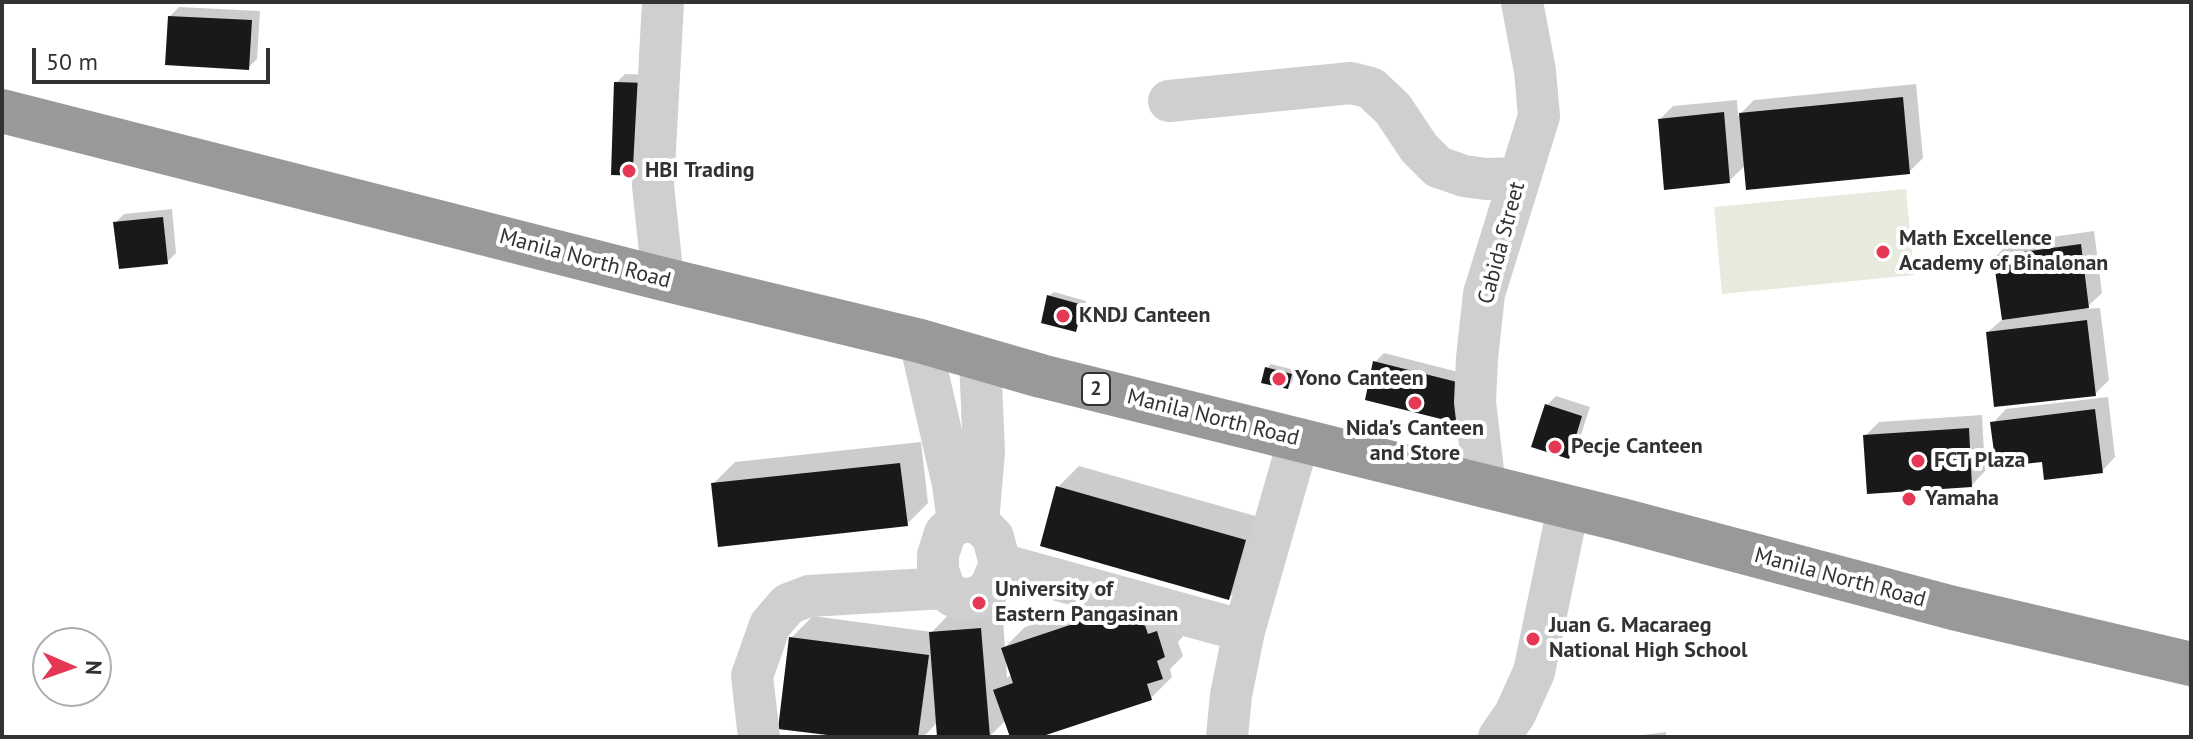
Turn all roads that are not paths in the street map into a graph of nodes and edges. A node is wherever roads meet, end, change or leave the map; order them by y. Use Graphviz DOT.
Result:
graph roads {
  1 [pos="663,2"];
  2 [pos="1522,2"];
  3 [pos="1169,101"];
  4 [pos="2,111"];
  5 [pos="1519,178"];
  6 [pos="663,279"];
  7 [pos="920,341"];
  8 [pos="980,359"];
  9 [pos="1299,439"];
  10 [pos="1485,487"];
  11 [pos="1568,508"];
  12 [pos="968,522"];
  13 [pos="1000,564"];
  14 [pos="944,588"];
  15 [pos="1244,631"];
  16 [pos="2191,664"];
  17 [pos="759,737"];
  18 [pos="1227,737"];
  19 [pos="1499,737"];
  1 -- 6 [label="street"];
  2 -- 5 [label="street, Cabida Street"];
  3 -- 5 [label="street"];
  4 -- 6 [label="highway, Manila North Road / 2"];
  5 -- 10 [label="street, Cabida Street"];
  6 -- 7 [label="highway, Manila North Road / 2"];
  7 -- 8 [label="highway, Manila North Road / 2"];
  7 -- 12 [label="street"];
  8 -- 9 [label="highway, Manila North Road / 2"];
  8 -- 12 [label="street"];
  9 -- 10 [label="highway, Manila North Road / 2"];
  9 -- 15 [label="street"];
  10 -- 11 [label="highway, Manila North Road / 2"];
  11 -- 16 [label="highway, Manila North Road / 2"];
  11 -- 19 [label="street"];
  12 -- 13 [label="street"];
  12 -- 14 [label="street"];
  13 -- 14 [label="street"];
  13 -- 15 [label="street"];
  14 -- 17 [label="street"];
  15 -- 18 [label="street"];
}
